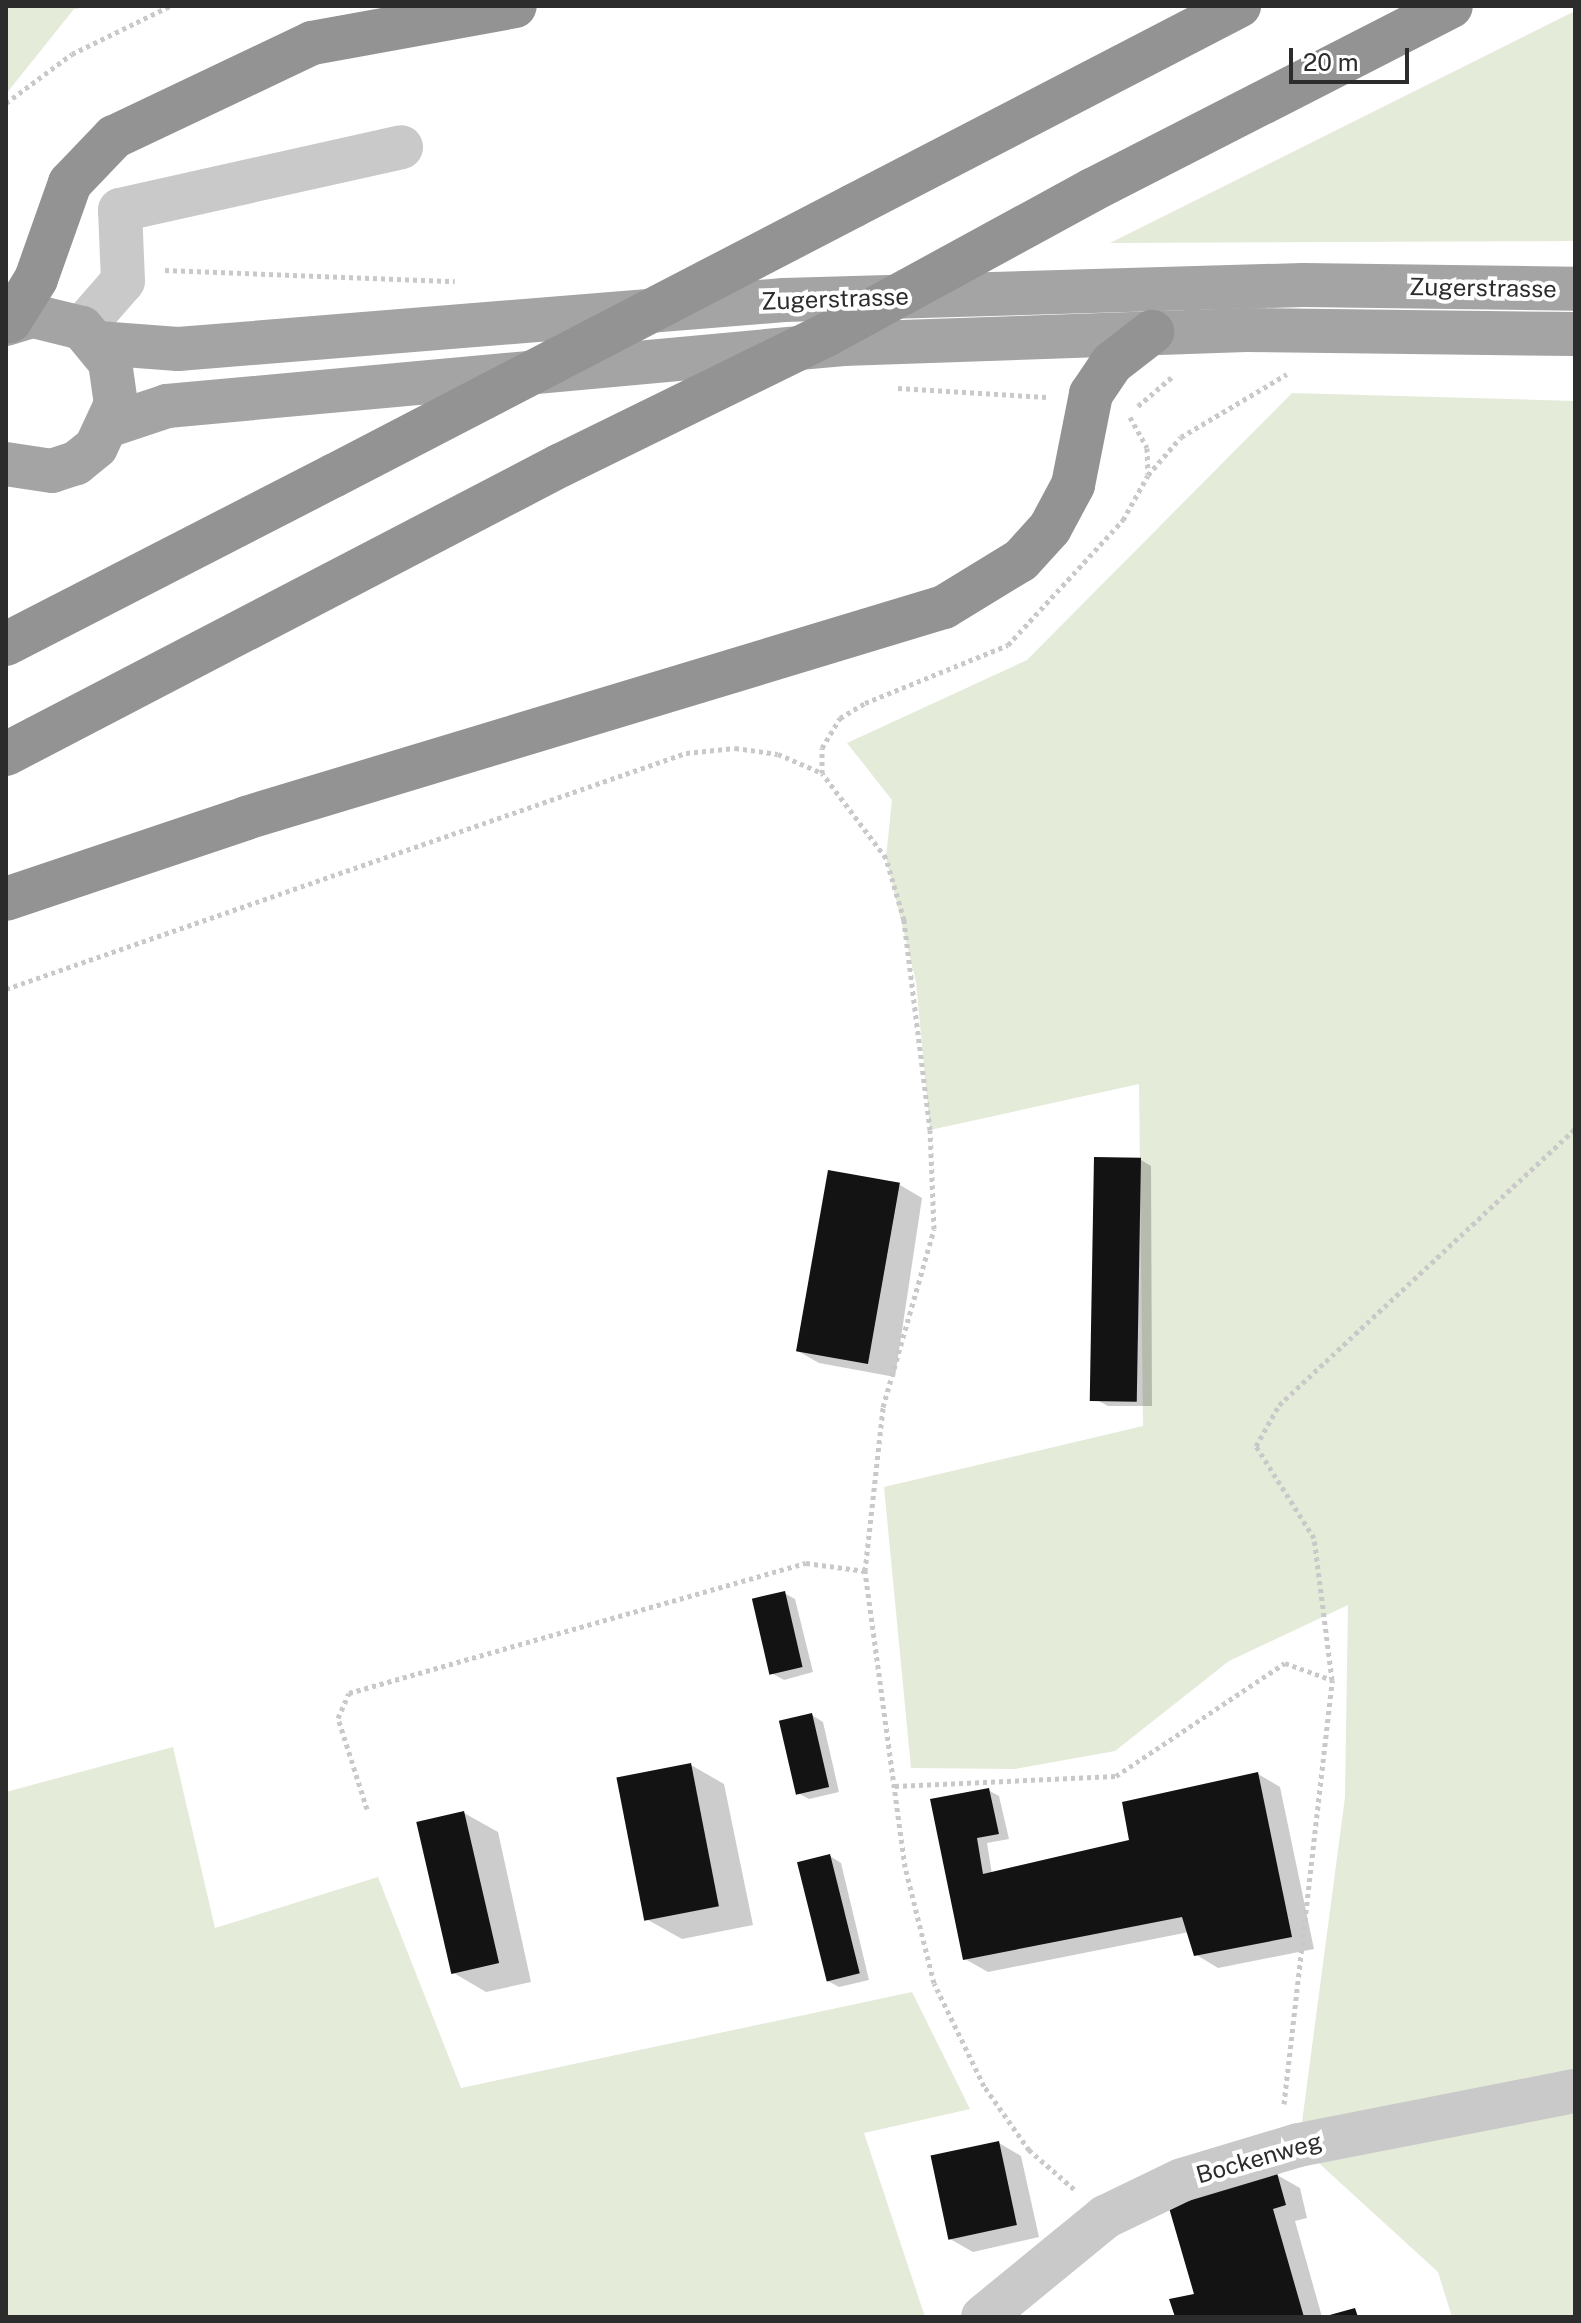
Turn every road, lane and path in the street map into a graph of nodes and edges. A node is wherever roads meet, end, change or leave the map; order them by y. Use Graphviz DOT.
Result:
graph roads {
  1 [pos="170,6"];
  2 [pos="515,6"];
  3 [pos="1239,6"];
  4 [pos="1451,6"];
  5 [pos="6,103"];
  6 [pos="401,147"];
  7 [pos="1575,289"];
  8 [pos="8,322"];
  9 [pos="1152,332"];
  10 [pos="1575,334"];
  11 [pos="90,335"];
  12 [pos="1298,367"];
  13 [pos="882,386"];
  14 [pos="1089,401"];
  15 [pos="110,425"];
  16 [pos="6,464"];
  17 [pos="1148,475"];
  18 [pos="6,644"];
  19 [pos="6,754"];
  20 [pos="822,773"];
  21 [pos="6,899"];
  22 [pos="6,989"];
  23 [pos="1575,1129"];
  24 [pos="865,1571"];
  25 [pos="1332,1680"];
  26 [pos="895,1786"];
  27 [pos="367,1809"];
  28 [pos="1575,2091"];
  29 [pos="1279,2150"];
  30 [pos="1105,2217"];
  31 [pos="983,2317"];
  1 -- 5 [label="path"];
  2 -- 8 [label="highway"];
  3 -- 18 [label="highway, bridge"];
  4 -- 19 [label="highway, bridge"];
  6 -- 11 [label="street"];
  7 -- 11 [label="main road, Zugerstrasse"];
  8 -- 11 [label="main road, Zugerstrasse"];
  9 -- 10 [label="main road, Zugerstrasse"];
  9 -- 14 [label="highway"];
  9 -- 15 [label="main road, Zugerstrasse"];
  11 -- 15 [label="main road"];
  12 -- 17 [label="path"];
  13 -- 14 [label="path"];
  14 -- 17 [label="path"];
  14 -- 21 [label="highway"];
  15 -- 16 [label="main road, Zugerstrasse"];
  17 -- 20 [label="path"];
  20 -- 22 [label="path"];
  20 -- 24 [label="path"];
  23 -- 25 [label="path"];
  24 -- 26 [label="path"];
  24 -- 27 [label="path"];
  25 -- 26 [label="path"];
  25 -- 29 [label="path"];
  26 -- 30 [label="path"];
  28 -- 29 [label="street, Bockenweg"];
  29 -- 30 [label="street, Bockenweg"];
  30 -- 31 [label="street, Bockenweg"];
}
